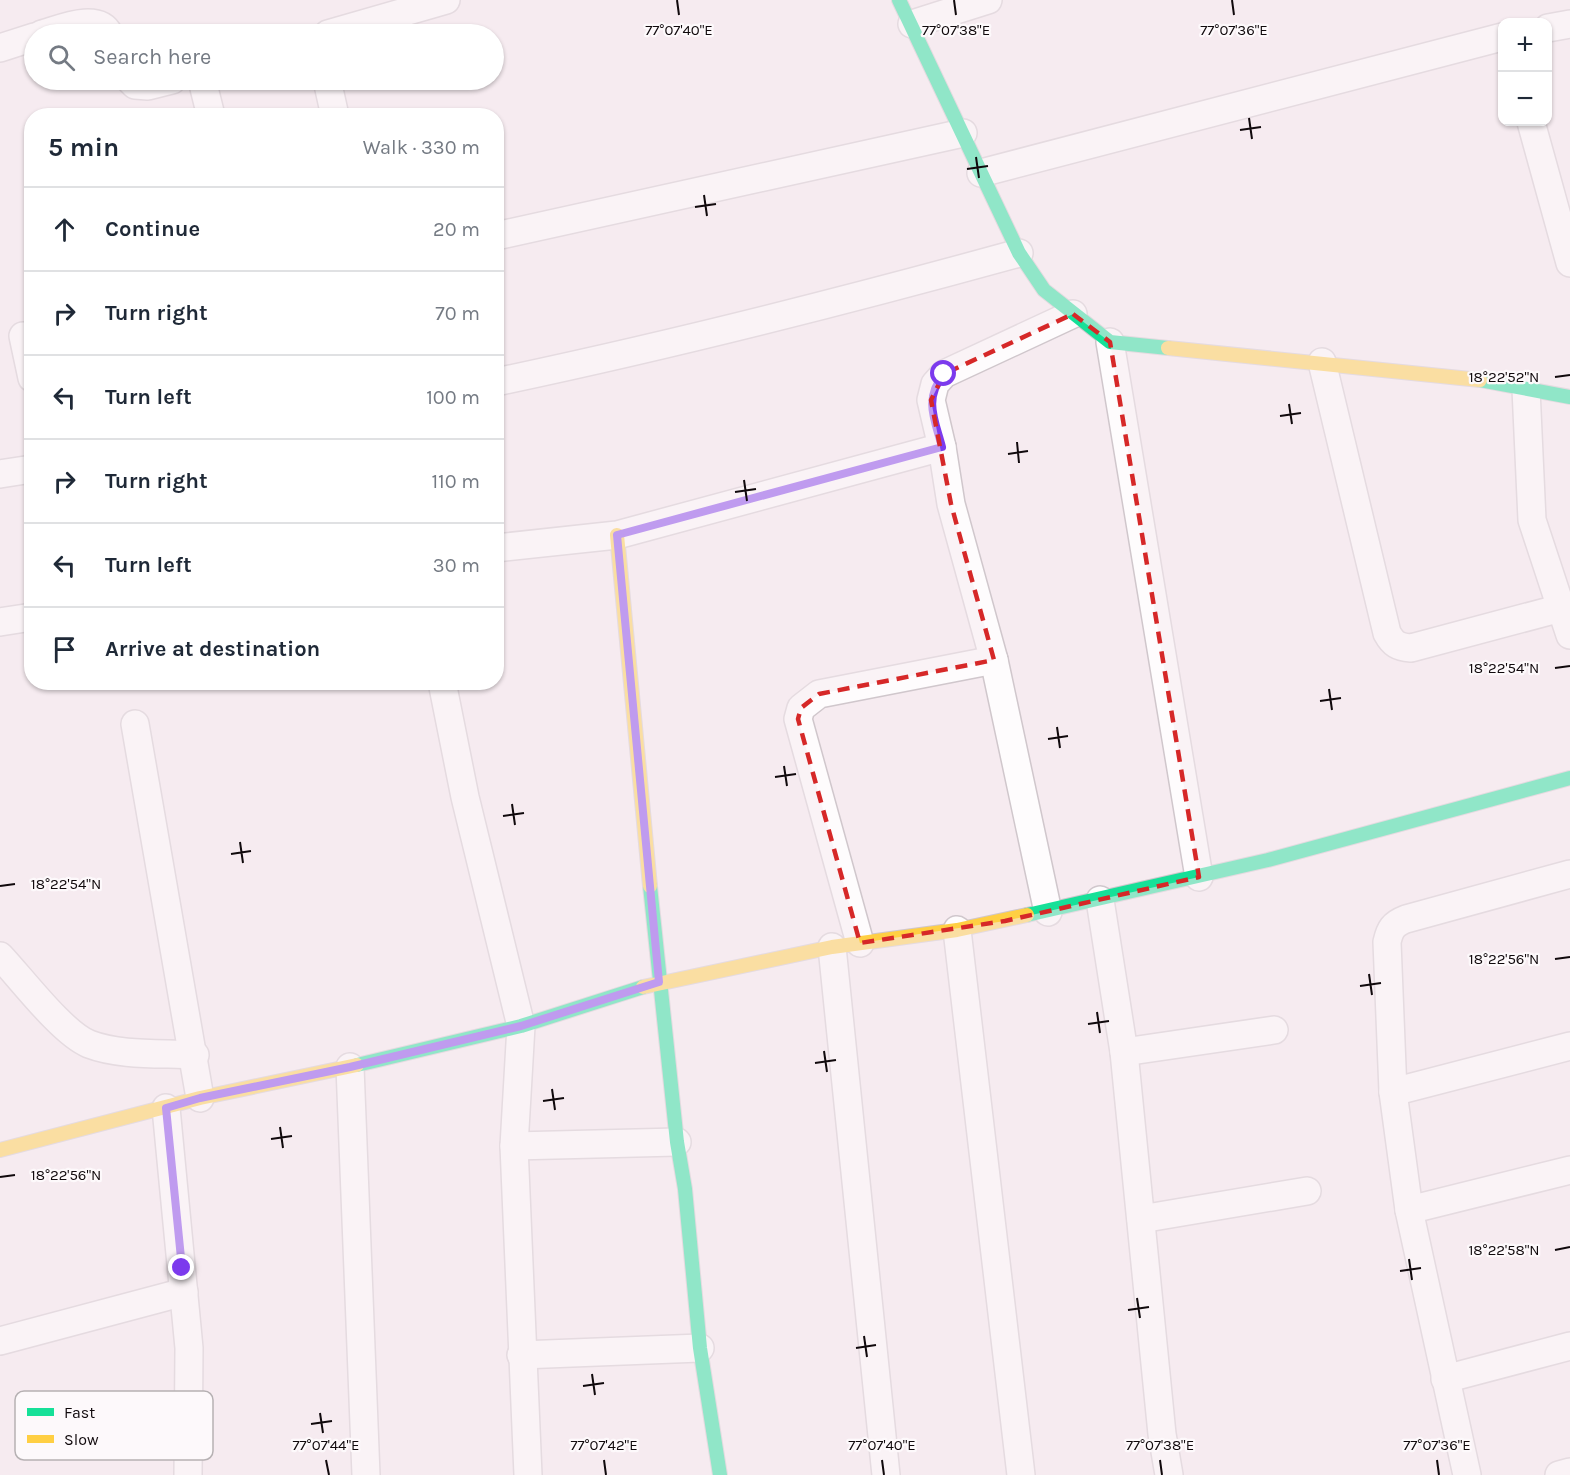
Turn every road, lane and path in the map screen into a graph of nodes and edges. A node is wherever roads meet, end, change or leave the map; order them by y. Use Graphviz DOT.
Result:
graph roads {
  1 [pos="446,0"];
  2 [pos="899,0"];
  3 [pos="988,0"];
  4 [pos="83,24"];
  5 [pos="98,24"];
  6 [pos="363,24"];
  7 [pos="912,24"];
  8 [pos="1570,24"];
  9 [pos="1552,27"];
  10 [pos="1498,38"];
  11 [pos="24,40"];
  12 [pos="0,48"];
  13 [pos="204,90"];
  14 [pos="329,90"];
  15 [pos="209,108"];
  16 [pos="333,108"];
  17 [pos="1532,126"];
  18 [pos="963,133"];
  19 [pos="981,173"];
  20 [pos="504,234"];
  21 [pos="1018,253"];
  22 [pos="1570,263"];
  23 [pos="1073,314"];
  24 [pos="18,336"];
  25 [pos="1110,342"];
  26 [pos="24,354"];
  27 [pos="1322,363"];
  28 [pos="504,380"];
  29 [pos="1526,389"];
  30 [pos="1570,397"];
  31 [pos="942,447"];
  32 [pos="24,470"];
  33 [pos="0,474"];
  34 [pos="617,535"];
  35 [pos="504,547"];
  36 [pos="1561,608"];
  37 [pos="24,618"];
  38 [pos="0,622"];
  39 [pos="1570,635"];
  40 [pos="994,660"];
  41 [pos="444,690"];
  42 [pos="135,724"];
  43 [pos="1570,778"];
  44 [pos="1570,874"];
  45 [pos="1199,877"];
  46 [pos="1100,900"];
  47 [pos="1048,912"];
  48 [pos="957,930"];
  49 [pos="860,943"];
  50 [pos="832,947"];
  51 [pos="0,956"];
  52 [pos="659,982"];
  53 [pos="521,1026"];
  54 [pos="1274,1030"];
  55 [pos="1570,1046"];
  56 [pos="1124,1052"];
  57 [pos="195,1056"];
  58 [pos="350,1067"];
  59 [pos="1393,1092"];
  60 [pos="200,1098"];
  61 [pos="166,1108"];
  62 [pos="676,1142"];
  63 [pos="514,1146"];
  64 [pos="0,1150"];
  65 [pos="1570,1170"];
  66 [pos="1307,1191"];
  67 [pos="1409,1210"];
  68 [pos="1141,1219"];
  69 [pos="184,1292"];
  70 [pos="0,1341"];
  71 [pos="1570,1346"];
  72 [pos="700,1348"];
  73 [pos="521,1355"];
  74 [pos="1445,1379"];
  75 [pos="189,1391"];
  76 [pos="188,1460"];
  77 [pos="1570,1472"];
  78 [pos="1465,1474"];
  79 [pos="188,1475"];
  80 [pos="366,1475"];
  81 [pos="528,1475"];
  82 [pos="720,1475"];
  83 [pos="886,1475"];
  84 [pos="1020,1475"];
  85 [pos="1169,1475"];
  86 [pos="1559,1475"];
  1 -- 6 [label="street"];
  2 -- 7 [label="street"];
  3 -- 7 [label="street"];
  4 -- 5 [label="street"];
  7 -- 18 [label="street"];
  8 -- 9 [label="street"];
  10 -- 19 [label="street"];
  11 -- 12 [label="street"];
  13 -- 15 [label="street"];
  14 -- 16 [label="street"];
  17 -- 22 [label="street"];
  18 -- 19 [label="street"];
  18 -- 20 [label="street"];
  19 -- 21 [label="street"];
  21 -- 23 [label="street"];
  21 -- 28 [label="street"];
  23 -- 25 [label="street"];
  23 -- 31 [label="street"];
  24 -- 26 [label="street"];
  25 -- 27 [label="street"];
  25 -- 45 [label="street"];
  27 -- 29 [label="street"];
  27 -- 36 [label="street"];
  29 -- 30 [label="street"];
  29 -- 36 [label="street"];
  31 -- 34 [label="street"];
  31 -- 40 [label="street"];
  32 -- 33 [label="street"];
  34 -- 35 [label="street"];
  34 -- 52 [label="street"];
  36 -- 39 [label="street"];
  37 -- 38 [label="street"];
  40 -- 47 [label="street"];
  40 -- 49 [label="street"];
  41 -- 53 [label="street"];
  42 -- 57 [label="street"];
  43 -- 45 [label="street"];
  44 -- 59 [label="street"];
  45 -- 46 [label="street"];
  46 -- 47 [label="street"];
  46 -- 56 [label="street"];
  47 -- 48 [label="street"];
  48 -- 49 [label="street"];
  48 -- 84 [label="street"];
  49 -- 50 [label="street"];
  50 -- 52 [label="street"];
  50 -- 83 [label="street"];
  51 -- 57 [label="street"];
  52 -- 53 [label="street"];
  52 -- 62 [label="street"];
  53 -- 58 [label="street"];
  53 -- 63 [label="street"];
  54 -- 56 [label="street"];
  55 -- 59 [label="street"];
  56 -- 68 [label="street"];
  57 -- 60 [label="street"];
  58 -- 60 [label="street"];
  58 -- 80 [label="street"];
  59 -- 67 [label="street"];
  60 -- 61 [label="street"];
  61 -- 64 [label="street"];
  61 -- 69 [label="street"];
  62 -- 63 [label="street"];
  62 -- 72 [label="street"];
  63 -- 73 [label="street"];
  65 -- 67 [label="street"];
  66 -- 68 [label="street"];
  67 -- 74 [label="street"];
  68 -- 85 [label="street"];
  69 -- 70 [label="street"];
  69 -- 75 [label="street"];
  71 -- 74 [label="street"];
  72 -- 73 [label="street"];
  72 -- 82 [label="street"];
  73 -- 81 [label="street"];
  74 -- 78 [label="street"];
  76 -- 79 [label="street"];
  77 -- 86 [label="street"];
}
